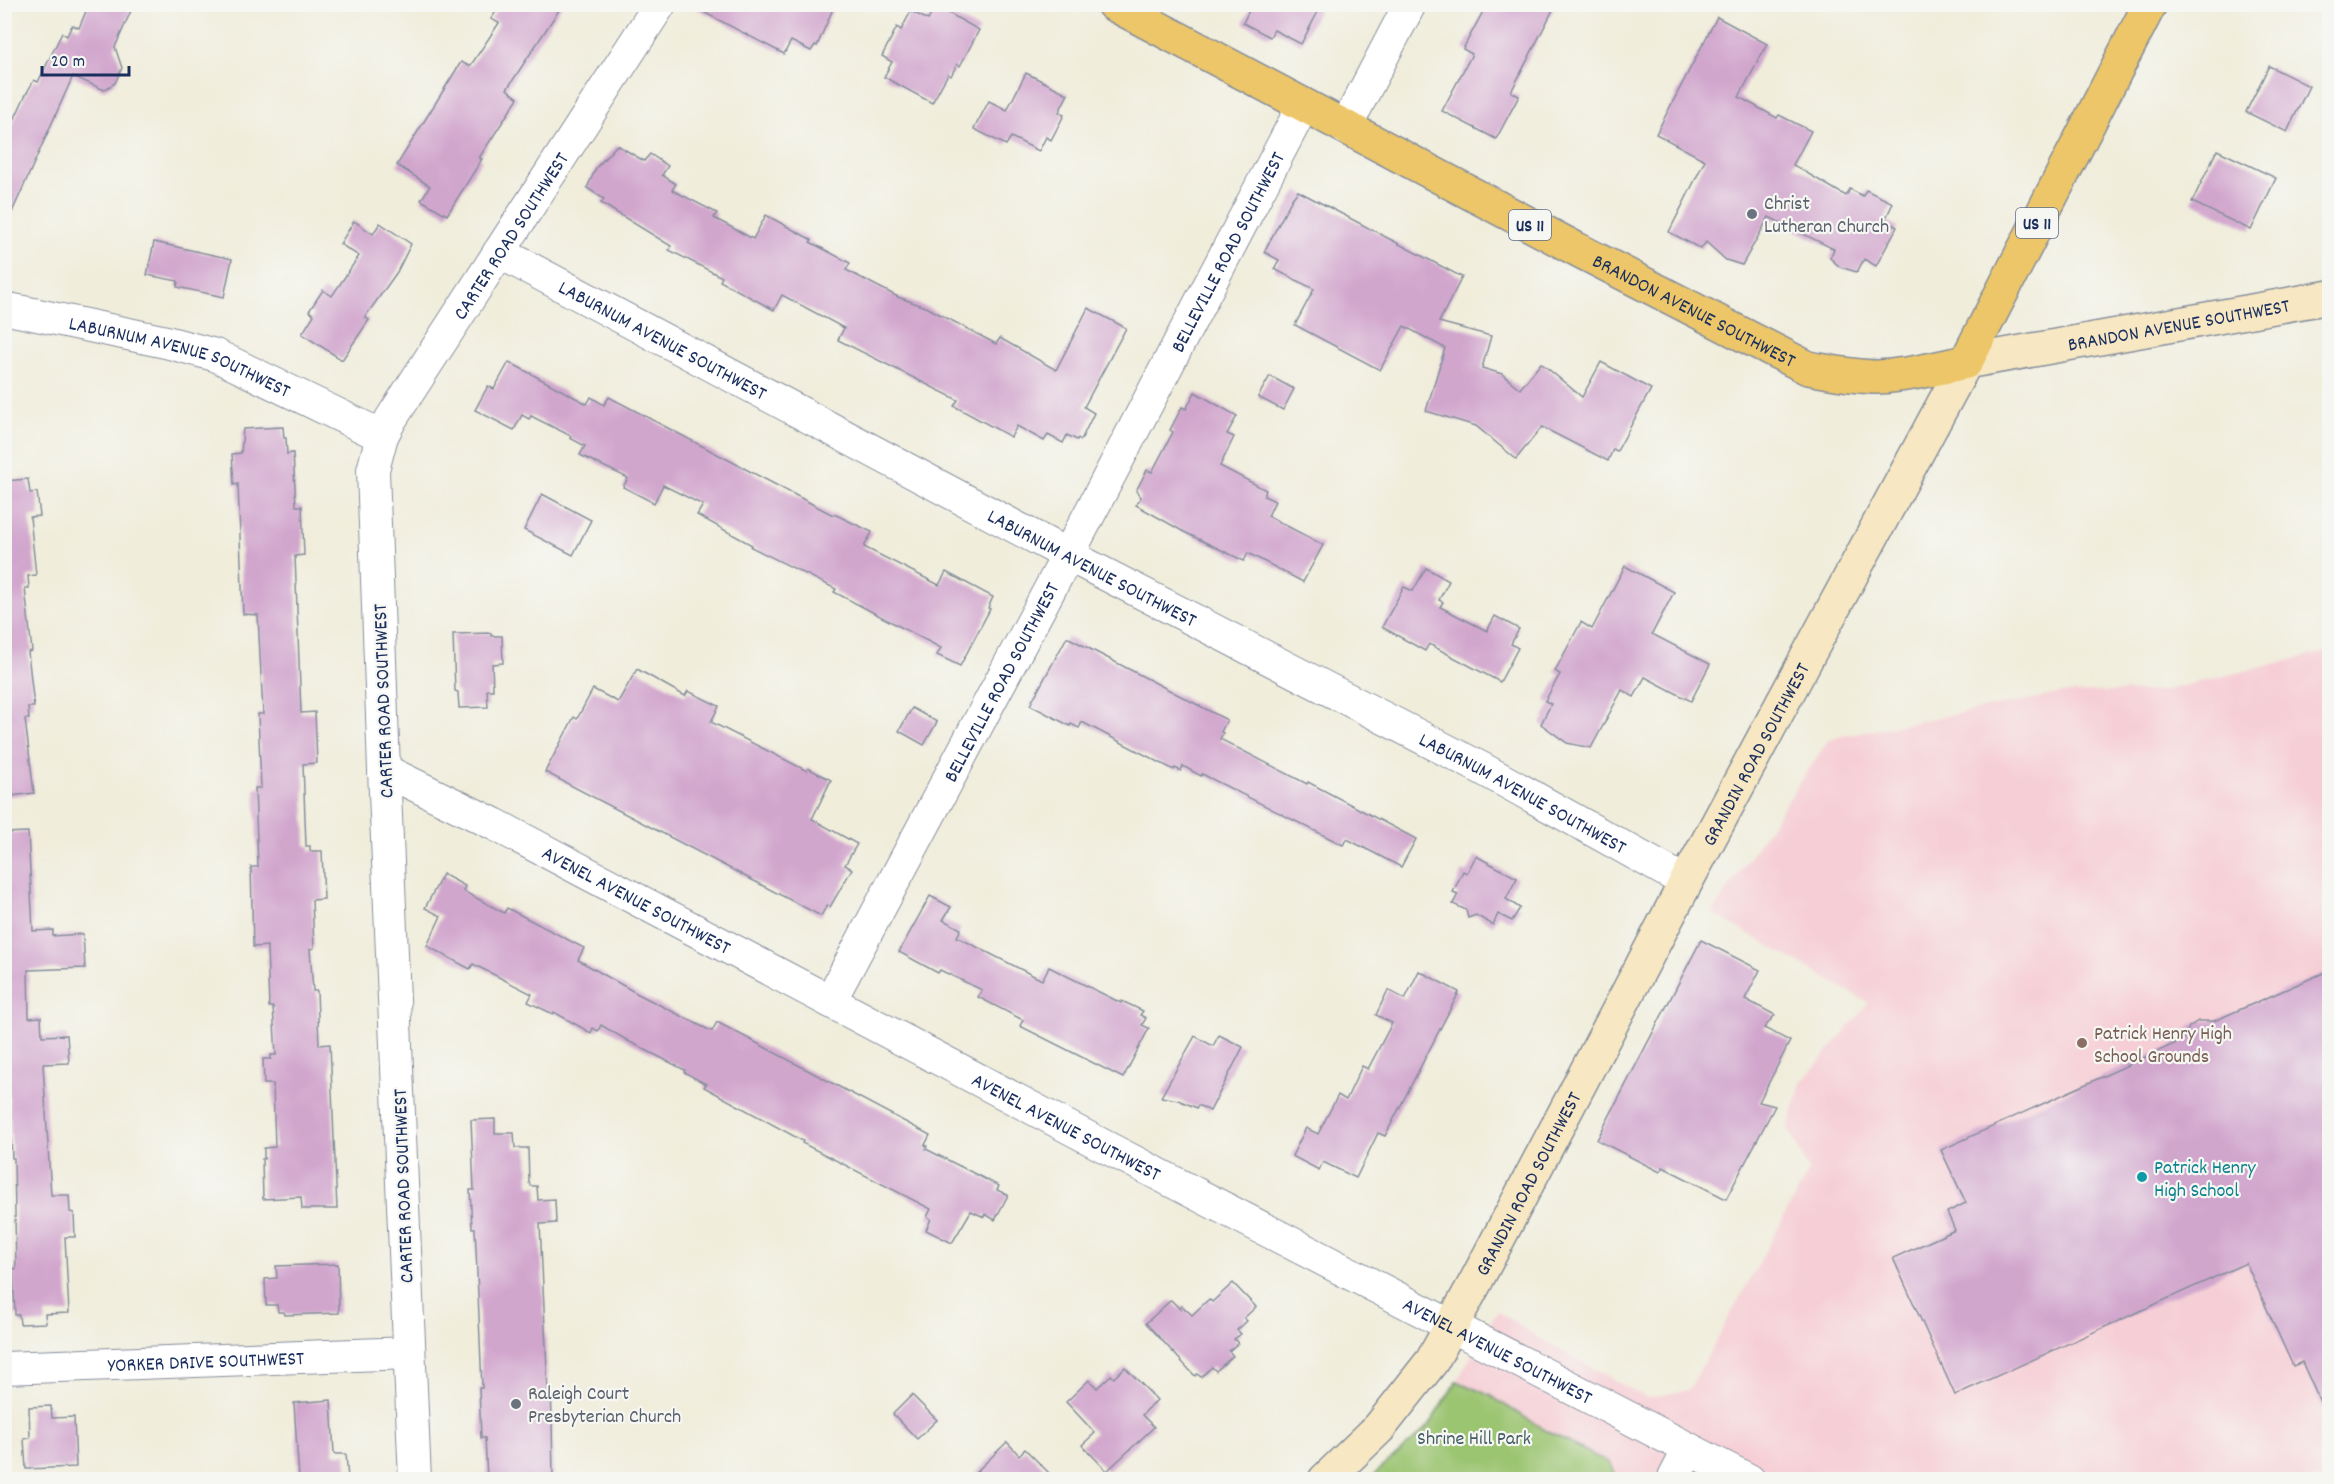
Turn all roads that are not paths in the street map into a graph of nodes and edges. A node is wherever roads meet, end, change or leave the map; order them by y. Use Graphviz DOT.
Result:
graph roads {
  1 [pos="660,4"];
  2 [pos="1113,4"];
  3 [pos="1410,4"];
  4 [pos="2151,4"];
  5 [pos="1303,106"];
  6 [pos="1345,128"];
  7 [pos="500,252"];
  8 [pos="2330,297"];
  9 [pos="4,308"];
  10 [pos="1966,362"];
  11 [pos="382,436"];
  12 [pos="1068,555"];
  13 [pos="384,770"];
  14 [pos="1686,882"];
  15 [pos="830,1001"];
  16 [pos="1451,1327"];
  17 [pos="409,1353"];
  18 [pos="4,1368"];
  19 [pos="1689,1449"];
  20 [pos="415,1479"];
  21 [pos="1325,1479"];
  22 [pos="1673,1479"];
  23 [pos="1749,1479"];
  1 -- 7 [label="street, CARTER ROAD SOUTHWEST"];
  2 -- 5 [label="main road, BRANDON AVENUE SOUTHWEST / US 11"];
  3 -- 6 [label="street"];
  4 -- 10 [label="main road, GRANDIN ROAD SOUTHWEST / US 11"];
  5 -- 6 [label="main road, BRANDON AVENUE SOUTHWEST / US 11"];
  5 -- 12 [label="street, BELLEVILLE ROAD SOUTHWEST"];
  6 -- 10 [label="main road, BRANDON AVENUE SOUTHWEST / US 11"];
  7 -- 11 [label="street, CARTER ROAD SOUTHWEST"];
  7 -- 12 [label="street, LABURNUM AVENUE SOUTHWEST"];
  8 -- 10 [label="street, BRANDON AVENUE SOUTHWEST"];
  9 -- 11 [label="street, LABURNUM AVENUE SOUTHWEST"];
  10 -- 14 [label="street, GRANDIN ROAD SOUTHWEST"];
  11 -- 13 [label="street, CARTER ROAD SOUTHWEST"];
  12 -- 14 [label="street, LABURNUM AVENUE SOUTHWEST"];
  12 -- 15 [label="street, BELLEVILLE ROAD SOUTHWEST"];
  13 -- 15 [label="street, AVENEL AVENUE SOUTHWEST"];
  13 -- 17 [label="street, CARTER ROAD SOUTHWEST"];
  14 -- 16 [label="street, GRANDIN ROAD SOUTHWEST"];
  15 -- 16 [label="street, AVENEL AVENUE SOUTHWEST"];
  16 -- 19 [label="street, AVENEL AVENUE SOUTHWEST"];
  16 -- 21 [label="street, GRANDIN ROAD SOUTHWEST"];
  17 -- 18 [label="street, YORKER DRIVE SOUTHWEST"];
  17 -- 20 [label="street, CARTER ROAD SOUTHWEST"];
  19 -- 22 [label="street"];
  19 -- 23 [label="street, AVENEL AVENUE SOUTHWEST"];
}
